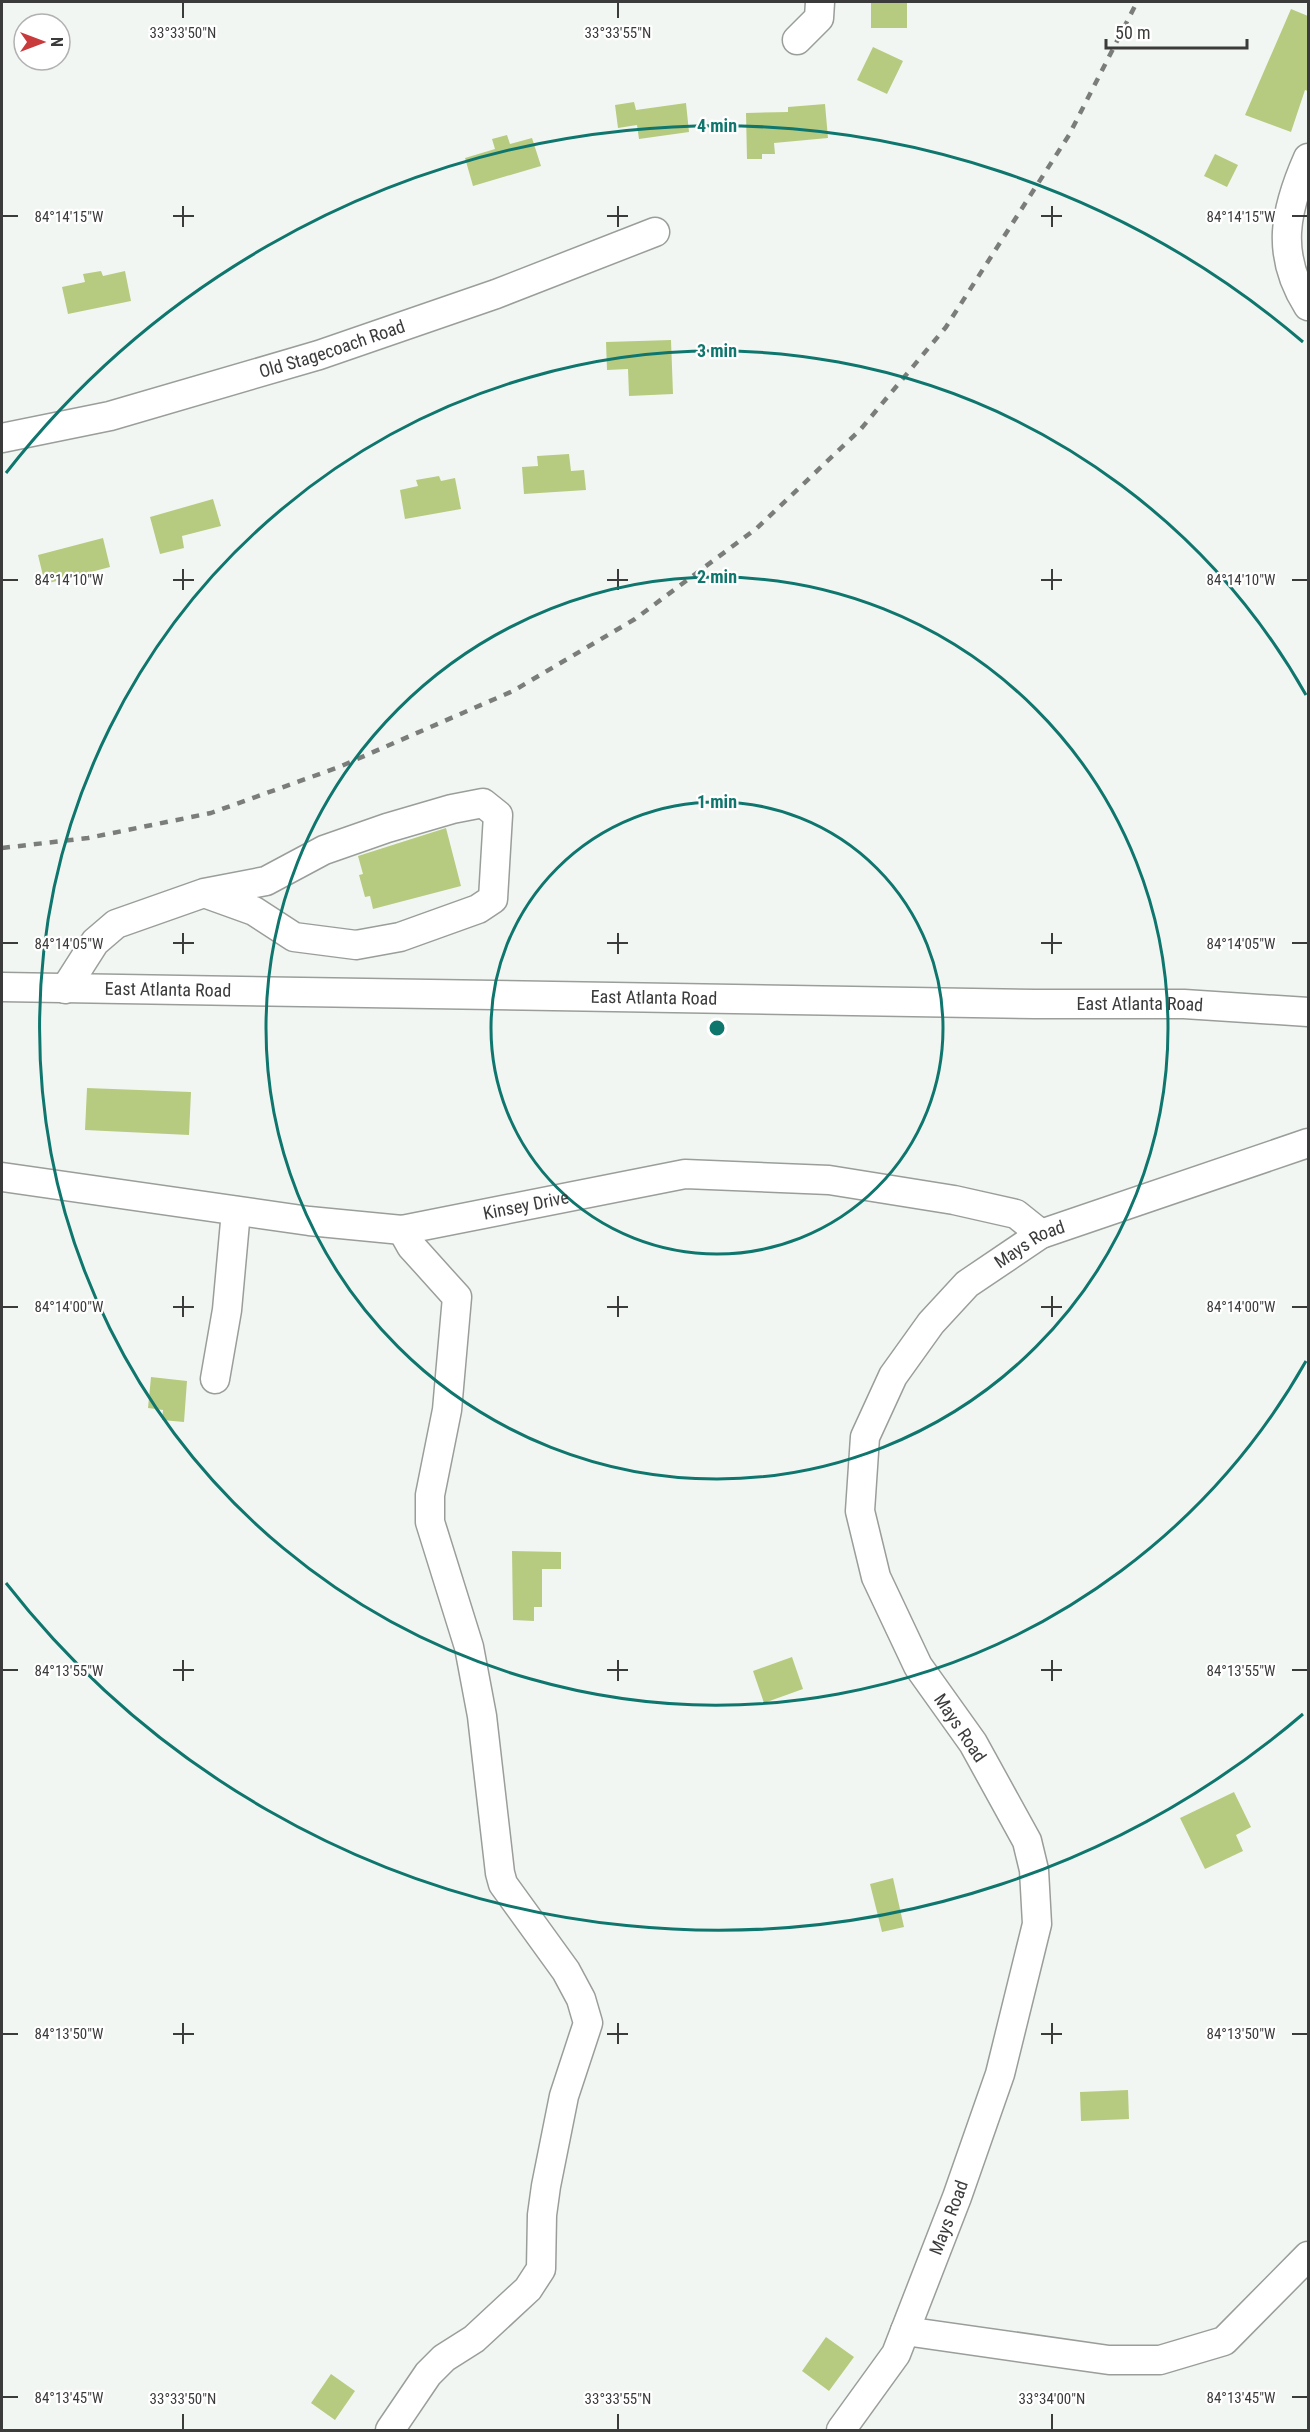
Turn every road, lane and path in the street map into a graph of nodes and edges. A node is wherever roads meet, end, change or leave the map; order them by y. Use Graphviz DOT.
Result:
graph roads {
  1 [pos="820,2"];
  2 [pos="797,40"];
  3 [pos="1308,158"];
  4 [pos="655,232"];
  5 [pos="1308,306"];
  6 [pos="2,438"];
  7 [pos="266,881"];
  8 [pos="204,893"];
  9 [pos="262,916"];
  10 [pos="2,987"];
  11 [pos="65,989"];
  12 [pos="1308,1012"];
  13 [pos="1308,1143"];
  14 [pos="2,1177"];
  15 [pos="236,1211"];
  16 [pos="402,1230"];
  17 [pos="1041,1234"];
  18 [pos="215,1379"];
  19 [pos="1308,2256"];
  20 [pos="905,2331"];
  21 [pos="390,2430"];
  22 [pos="841,2430"];
  1 -- 2 [label="street"];
  3 -- 5 [label="street"];
  4 -- 6 [label="street, Old Stagecoach Road"];
  7 -- 8 [label="street"];
  7 -- 9 [label="street"];
  7 -- 9 [label="street"];
  8 -- 9 [label="street"];
  8 -- 11 [label="street"];
  10 -- 11 [label="street, East Atlanta Road"];
  11 -- 12 [label="street, East Atlanta Road"];
  13 -- 17 [label="street, Mays Road"];
  14 -- 15 [label="street, Kinsey Drive"];
  15 -- 16 [label="street, Kinsey Drive"];
  15 -- 18 [label="street"];
  16 -- 17 [label="street, Kinsey Drive"];
  16 -- 21 [label="street"];
  17 -- 20 [label="street, Mays Road"];
  19 -- 20 [label="street"];
  20 -- 22 [label="street, Mays Road"];
}
